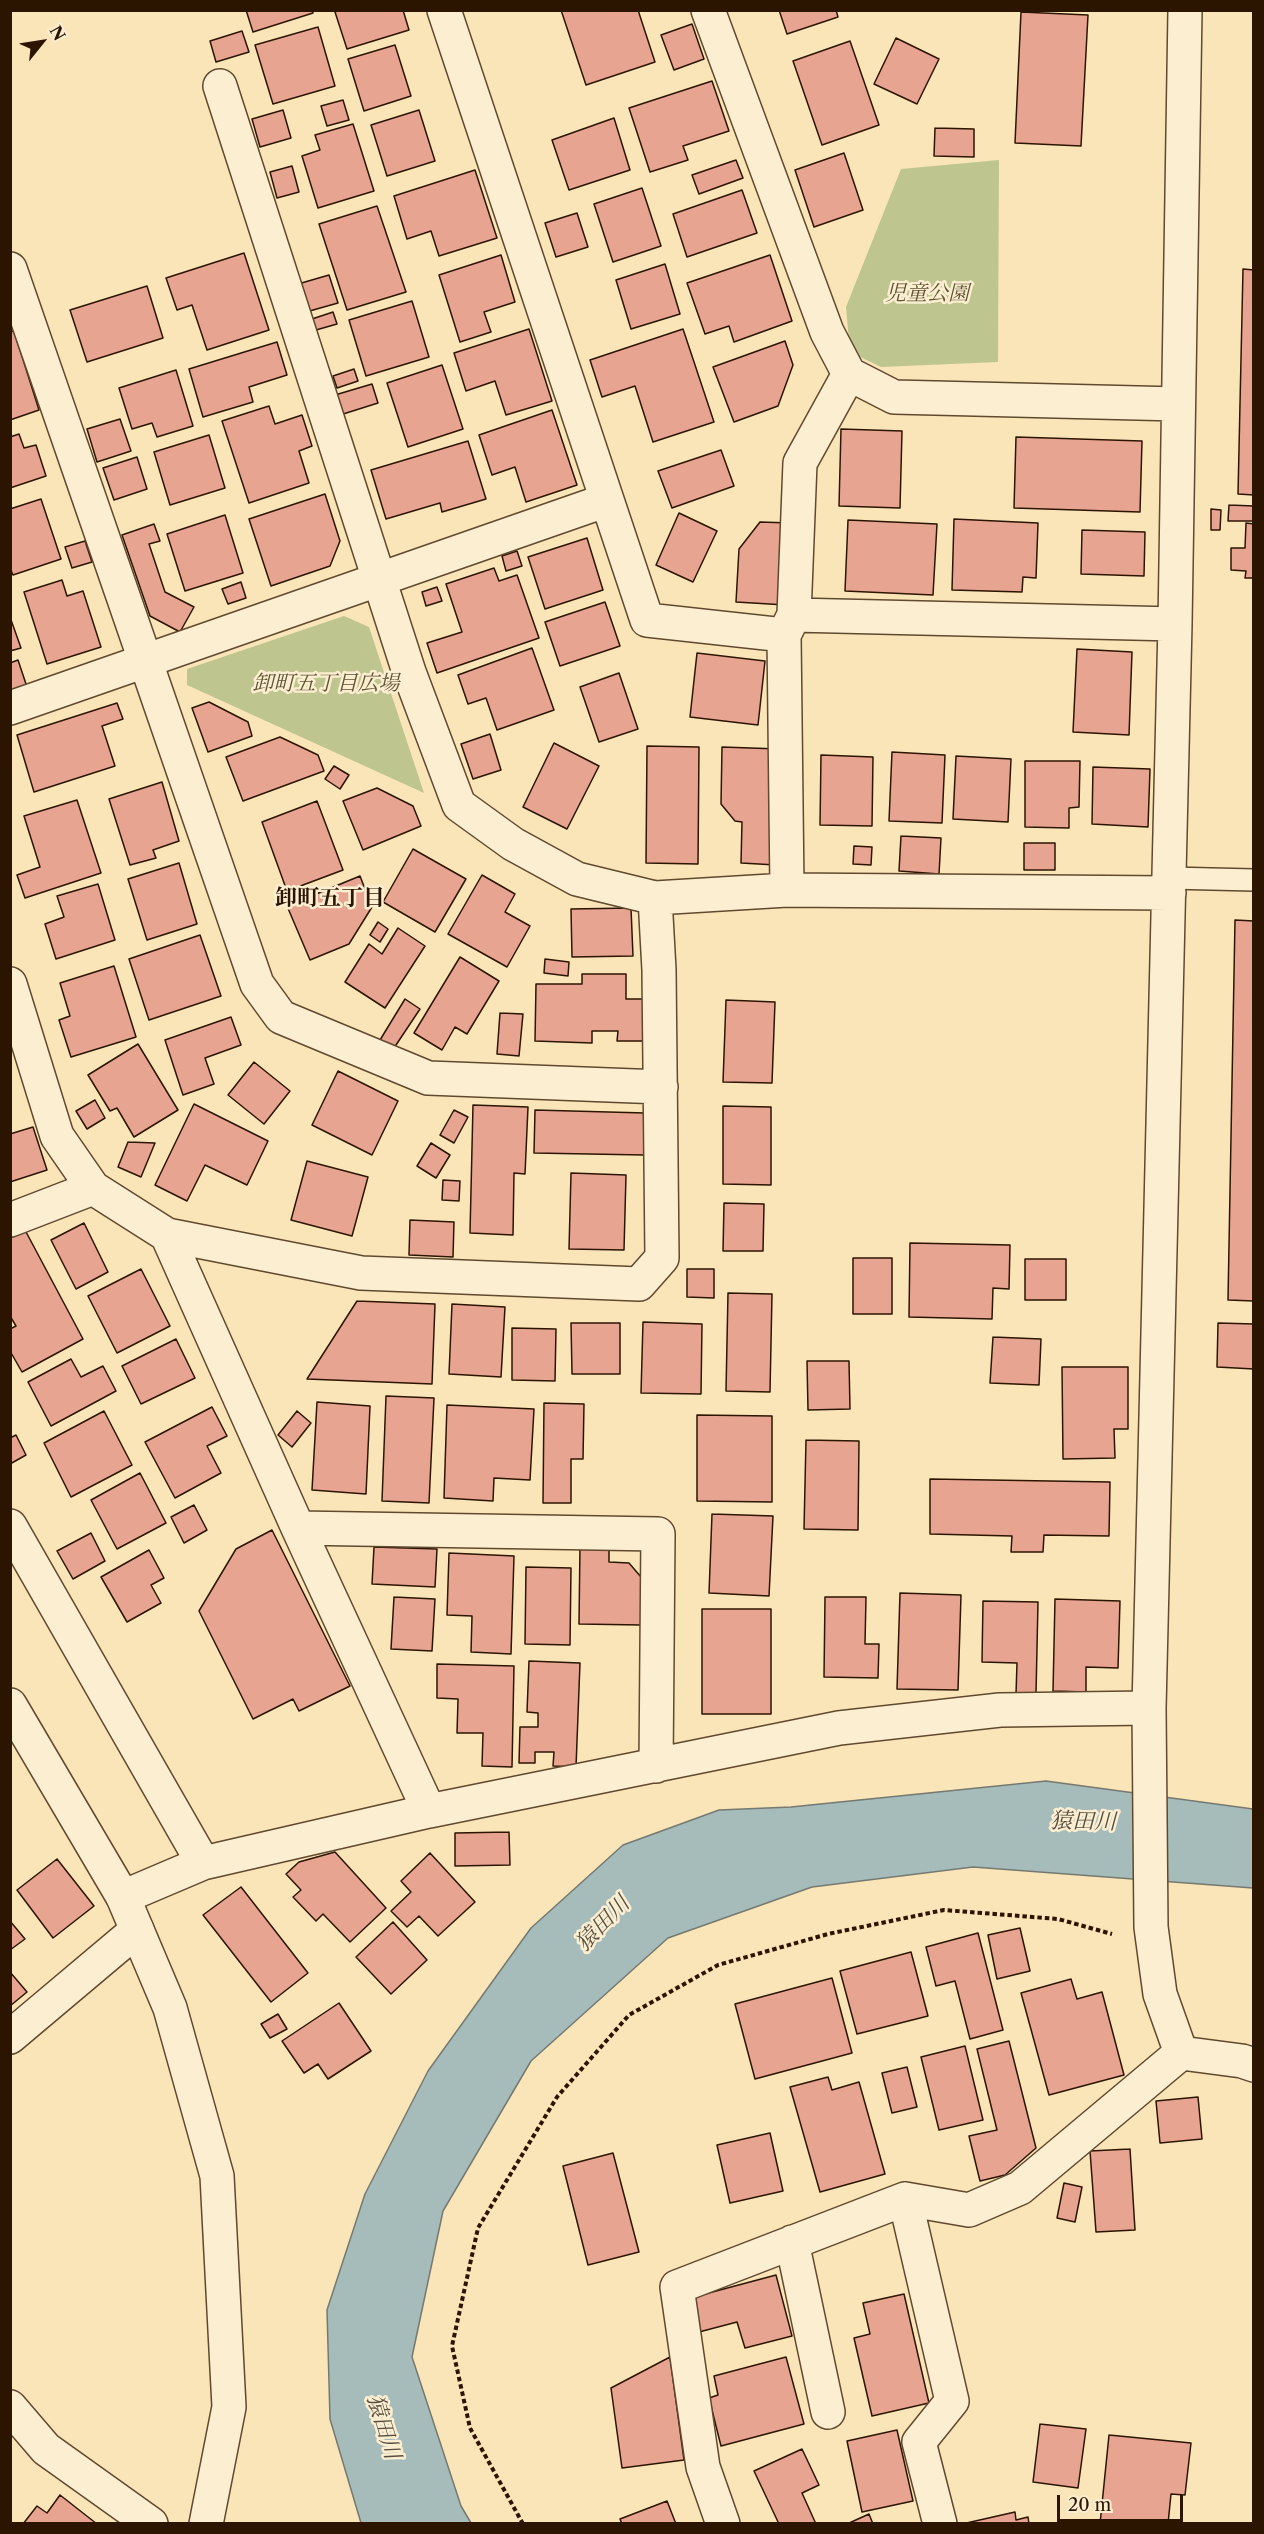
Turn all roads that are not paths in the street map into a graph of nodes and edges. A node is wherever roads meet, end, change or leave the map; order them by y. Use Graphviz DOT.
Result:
graph roads {
  1 [pos="444,10"];
  2 [pos="708,10"];
  3 [pos="1185,10"];
  4 [pos="220,86"];
  5 [pos="10,269"];
  6 [pos="849,374"];
  7 [pos="1178,404"];
  8 [pos="607,500"];
  9 [pos="379,579"];
  10 [pos="1175,624"];
  11 [pos="789,625"];
  12 [pos="145,660"];
  13 [pos="10,708"];
  14 [pos="1254,880"];
  15 [pos="1169,886"];
  16 [pos="787,890"];
  17 [pos="655,898"];
  18 [pos="10,984"];
  19 [pos="660,1087"];
  20 [pos="93,1188"];
  21 [pos="10,1220"];
  22 [pos="167,1235"];
  23 [pos="10,1526"];
  24 [pos="298,1528"];
  25 [pos="10,1705"];
  26 [pos="1149,1708"];
  27 [pos="656,1766"];
  28 [pos="429,1811"];
  29 [pos="203,1863"];
  30 [pos="123,1897"];
  31 [pos="136,1930"];
  32 [pos="10,2037"];
  33 [pos="1181,2053"];
  34 [pos="1254,2065"];
  35 [pos="905,2199"];
  36 [pos="792,2242"];
  37 [pos="10,2407"];
  38 [pos="828,2412"];
  39 [pos="152,2523"];
  40 [pos="206,2523"];
  41 [pos="723,2523"];
  42 [pos="940,2523"];
  1 -- 8 [label="street"];
  2 -- 6 [label="street"];
  3 -- 7 [label="street"];
  4 -- 9 [label="street"];
  5 -- 12 [label="street"];
  6 -- 7 [label="street"];
  6 -- 11 [label="street"];
  7 -- 10 [label="street"];
  8 -- 9 [label="street"];
  8 -- 11 [label="street"];
  9 -- 12 [label="street"];
  9 -- 17 [label="street"];
  10 -- 11 [label="street"];
  10 -- 15 [label="street"];
  11 -- 16 [label="street"];
  12 -- 13 [label="street"];
  12 -- 19 [label="street"];
  14 -- 15 [label="lane"];
  15 -- 16 [label="street"];
  15 -- 26 [label="street"];
  16 -- 17 [label="street"];
  17 -- 19 [label="street"];
  18 -- 20 [label="street"];
  19 -- 22 [label="street"];
  20 -- 21 [label="street"];
  20 -- 22 [label="street"];
  22 -- 24 [label="street"];
  23 -- 29 [label="street"];
  24 -- 27 [label="street"];
  24 -- 28 [label="street"];
  25 -- 30 [label="street"];
  26 -- 27 [label="street"];
  26 -- 33 [label="street"];
  27 -- 28 [label="street"];
  28 -- 29 [label="street"];
  29 -- 30 [label="street"];
  30 -- 31 [label="street"];
  31 -- 32 [label="street"];
  31 -- 40 [label="street"];
  33 -- 34 [label="street"];
  33 -- 35 [label="street"];
  35 -- 36 [label="street"];
  35 -- 42 [label="street"];
  36 -- 38 [label="street"];
  36 -- 41 [label="street"];
  37 -- 39 [label="street"];
}
